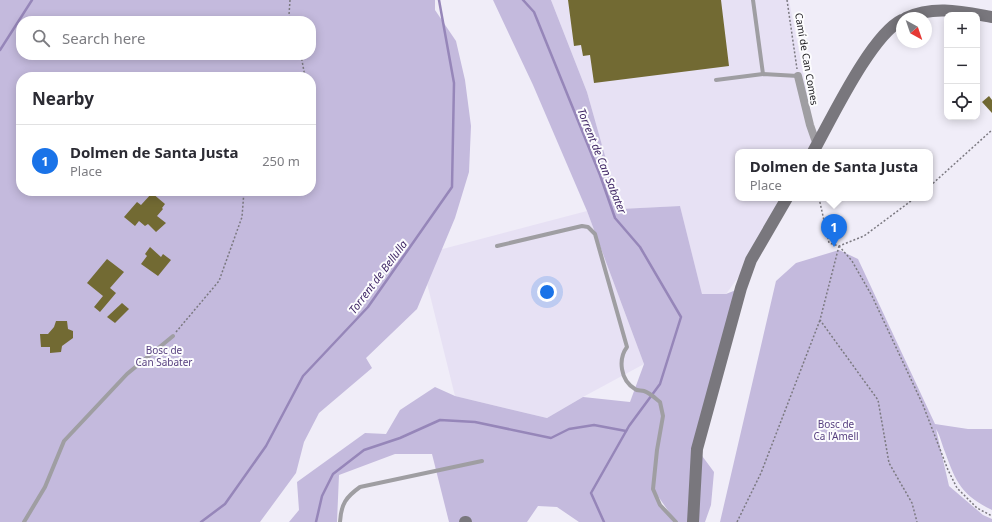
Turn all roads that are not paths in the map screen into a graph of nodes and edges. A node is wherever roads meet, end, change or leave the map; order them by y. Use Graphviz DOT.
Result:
graph roads {
  1 [pos="753,0"];
  2 [pos="918,12"];
  3 [pos="992,17"];
  4 [pos="896,25"];
  5 [pos="763,74"];
  6 [pos="798,76"];
  7 [pos="716,80"];
  8 [pos="815,148"];
  9 [pos="785,201"];
  10 [pos="497,246"];
  11 [pos="172,336"];
  12 [pos="482,461"];
  13 [pos="24,522"];
  14 [pos="340,522"];
  15 [pos="676,522"];
  16 [pos="694,522"];
  1 -- 5 [label="lane"];
  2 -- 3 [label="main road"];
  4 -- 8 [label="main road"];
  5 -- 6 [label="lane"];
  5 -- 7 [label="lane"];
  6 -- 8 [label="street, Camí de Can Comes"];
  9 -- 16 [label="main road"];
  10 -- 15 [label="lane"];
  11 -- 13 [label="lane"];
  12 -- 14 [label="lane"];
}
